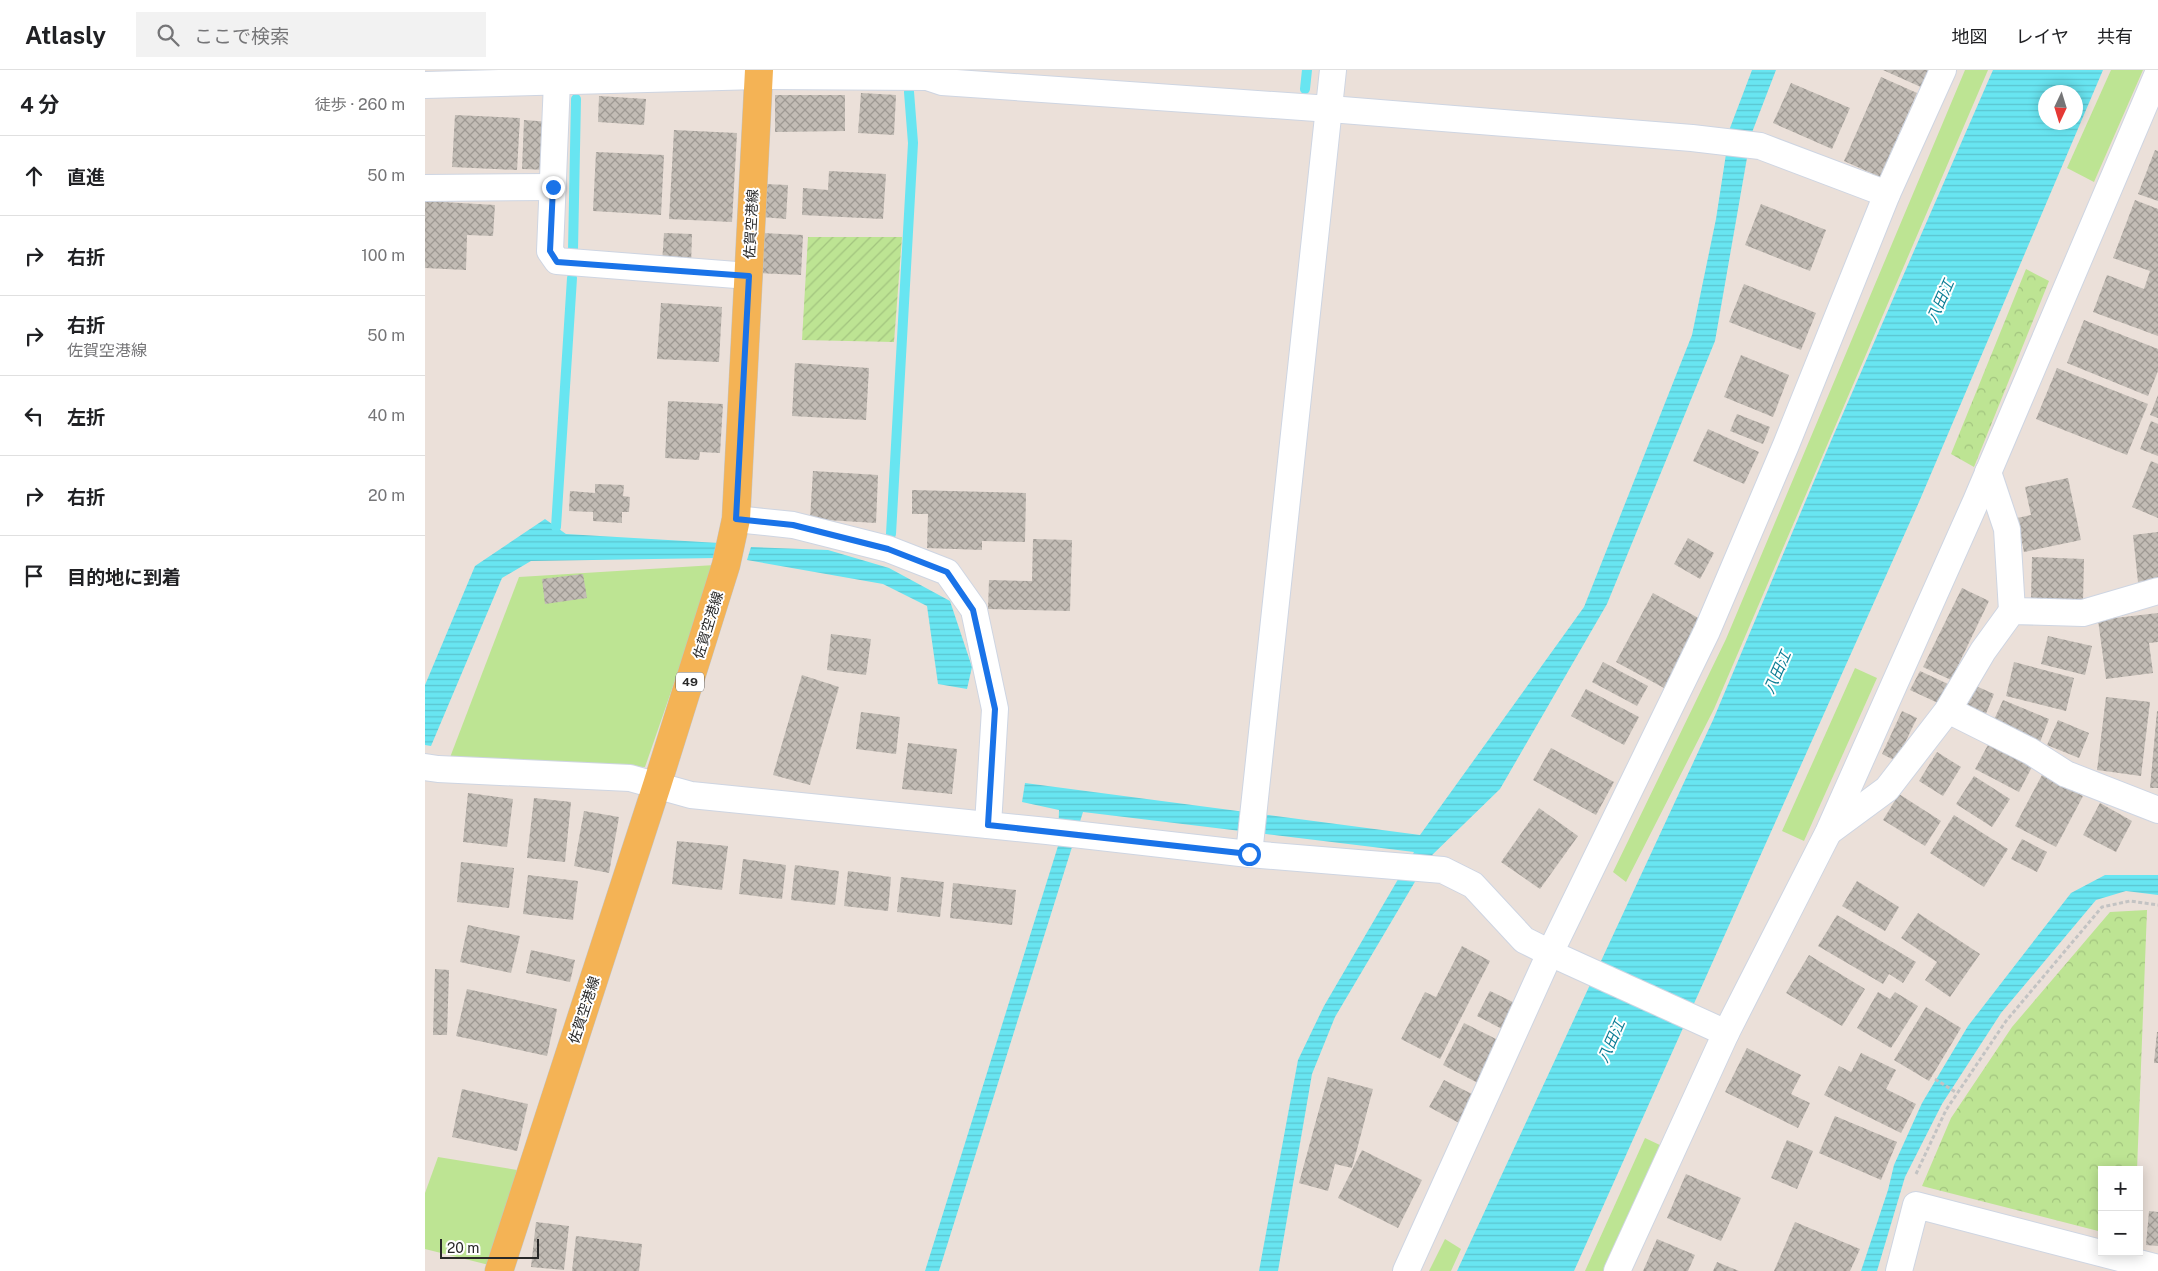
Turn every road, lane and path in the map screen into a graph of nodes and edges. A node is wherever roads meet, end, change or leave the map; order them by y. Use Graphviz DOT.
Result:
graph roads {
  1 [pos="1333,70"];
  2 [pos="1943,70"];
  3 [pos="759,73"];
  4 [pos="2158,73"];
  5 [pos="927,74"];
  6 [pos="557,81"];
  7 [pos="425,84"];
  8 [pos="1329,109"];
  9 [pos="553,187"];
  10 [pos="425,188"];
  11 [pos="1887,194"];
  12 [pos="749,276"];
  13 [pos="1988,472"];
  14 [pos="736,519"];
  15 [pos="2158,591"];
  16 [pos="2012,611"];
  17 [pos="1948,710"];
  18 [pos="425,767"];
  19 [pos="657,785"];
  20 [pos="2158,810"];
  21 [pos="988,825"];
  22 [pos="1828,833"];
  23 [pos="1249,854"];
  24 [pos="2158,905"];
  25 [pos="1550,953"];
  26 [pos="1726,1034"];
  27 [pos="1935,1080"];
  28 [pos="1957,1093"];
  29 [pos="1916,1205"];
  30 [pos="2158,1268"];
  31 [pos="499,1271"];
  32 [pos="1406,1271"];
  33 [pos="1617,1271"];
  34 [pos="1899,1271"];
  1 -- 8 [label="street"];
  2 -- 11 [label="street"];
  3 -- 5 [label="street"];
  3 -- 6 [label="street"];
  3 -- 12 [label="main road, 佐賀空港線 / 49"];
  4 -- 13 [label="street"];
  5 -- 8 [label="street"];
  6 -- 7 [label="street"];
  6 -- 9 [label="street"];
  8 -- 11 [label="street"];
  8 -- 23 [label="street"];
  9 -- 10 [label="street"];
  9 -- 12 [label="street"];
  11 -- 25 [label="street"];
  12 -- 14 [label="main road, 佐賀空港線 / 49"];
  13 -- 16 [label="street"];
  13 -- 22 [label="street"];
  14 -- 19 [label="main road, 佐賀空港線 / 49"];
  14 -- 21 [label="street"];
  15 -- 16 [label="street"];
  16 -- 17 [label="street"];
  17 -- 20 [label="street"];
  17 -- 22 [label="street"];
  18 -- 19 [label="street"];
  19 -- 21 [label="street"];
  19 -- 31 [label="main road, 佐賀空港線 / 49"];
  21 -- 23 [label="street"];
  22 -- 26 [label="street"];
  23 -- 25 [label="street"];
  24 -- 28 [label="path"];
  25 -- 26 [label="street"];
  25 -- 32 [label="street"];
  26 -- 33 [label="street"];
  27 -- 28 [label="path"];
  28 -- 29 [label="path"];
  29 -- 30 [label="street"];
  29 -- 34 [label="street"];
}
